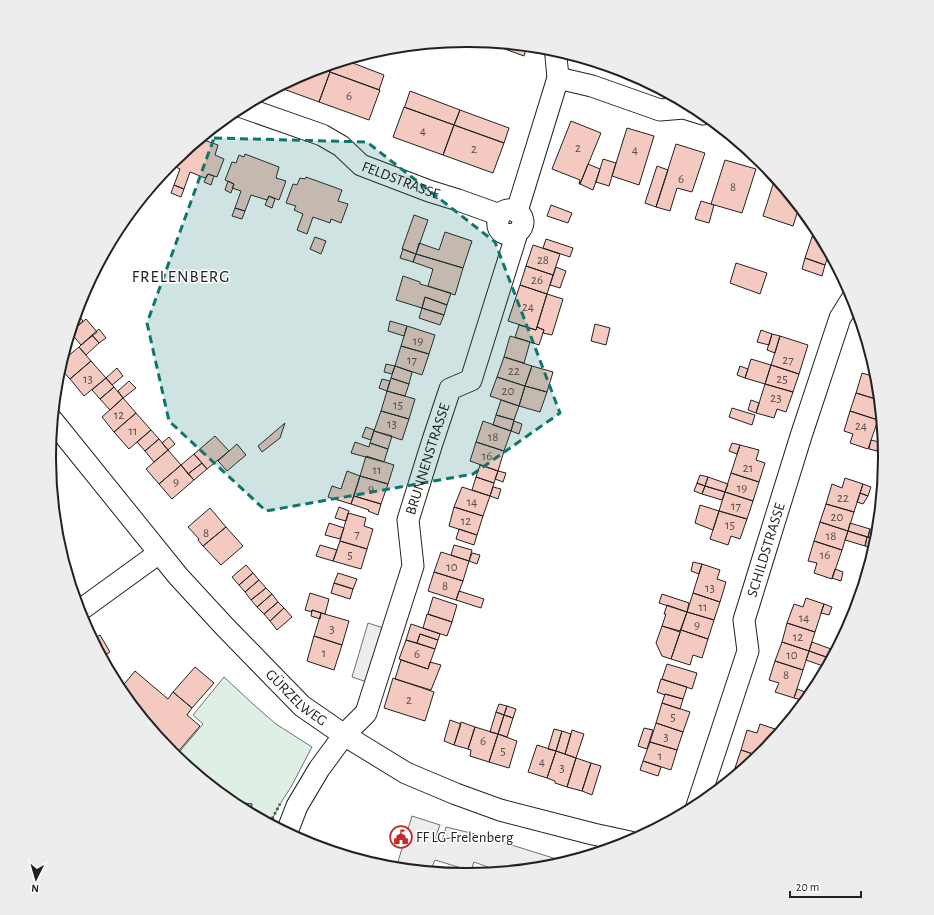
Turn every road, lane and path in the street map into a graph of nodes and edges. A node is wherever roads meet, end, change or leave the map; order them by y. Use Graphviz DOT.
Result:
graph roads {
  1 [pos="556,57"];
  2 [pos="558,78"];
  3 [pos="682,108"];
  4 [pos="249,110"];
  5 [pos="508,213"];
  6 [pos="848,306"];
  7 [pos="57,427"];
  8 [pos="159,553"];
  9 [pos="85,607"];
  10 [pos="344,736"];
  11 [pos="701,795"];
  12 [pos="289,828"];
  13 [pos="618,839"];
  1 -- 2 [label="street"];
  2 -- 3 [label="street"];
  2 -- 5 [label="street"];
  4 -- 5 [label="street, FELDSTRASSE"];
  5 -- 10 [label="street, BRUNNENSTRASSE"];
  6 -- 11 [label="street, SCHILDSTRASSE"];
  7 -- 8 [label="street, GÜRZELWEG"];
  8 -- 9 [label="street"];
  8 -- 10 [label="street, GÜRZELWEG"];
  10 -- 12 [label="street, BRUNNENSTRASSE"];
  10 -- 13 [label="street, GÜRZELWEG"];
}
